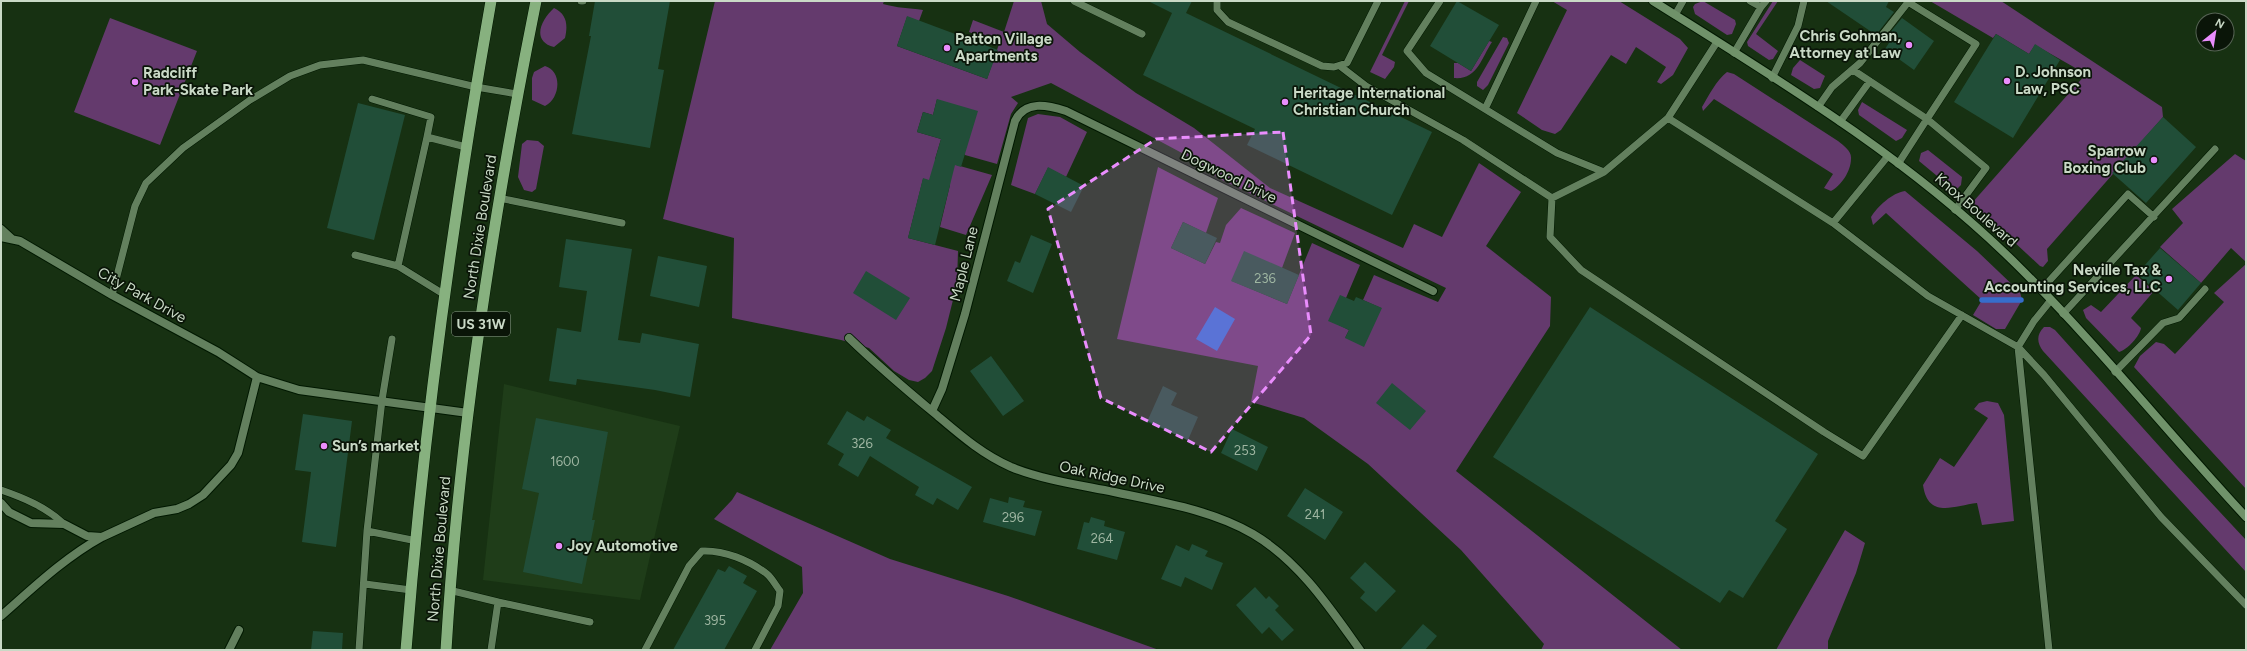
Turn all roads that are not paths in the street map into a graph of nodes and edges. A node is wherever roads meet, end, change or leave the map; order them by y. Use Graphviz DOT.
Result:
graph roads {
  1 [pos="491,1"];
  2 [pos="536,1"];
  3 [pos="1074,1"];
  4 [pos="1217,1"];
  5 [pos="1378,1"];
  6 [pos="1440,1"];
  7 [pos="1536,1"];
  8 [pos="1653,1"];
  9 [pos="1683,1"];
  10 [pos="1750,1"];
  11 [pos="1766,1"];
  12 [pos="1804,1"];
  13 [pos="1908,1"];
  14 [pos="1761,7"];
  15 [pos="1675,15"];
  16 [pos="1142,34"];
  17 [pos="1717,42"];
  18 [pos="1734,52"];
  19 [pos="1340,66"];
  20 [pos="1853,70"];
  21 [pos="1772,78"];
  22 [pos="1870,81"];
  23 [pos="476,87"];
  24 [pos="517,94"];
  25 [pos="372,99"];
  26 [pos="1818,107"];
  27 [pos="1485,109"];
  28 [pos="1668,118"];
  29 [pos="1927,119"];
  30 [pos="1015,121"];
  31 [pos="1840,122"];
  32 [pos="427,137"];
  33 [pos="466,146"];
  34 [pos="2215,149"];
  35 [pos="1888,156"];
  36 [pos="1898,164"];
  37 [pos="1604,172"];
  38 [pos="500,198"];
  39 [pos="1552,198"];
  40 [pos="1955,210"];
  41 [pos="2154,217"];
  42 [pos="622,223"];
  43 [pos="1833,223"];
  44 [pos="1,229"];
  45 [pos="1,237"];
  46 [pos="12,240"];
  47 [pos="354,255"];
  48 [pos="398,266"];
  49 [pos="1433,290"];
  50 [pos="2041,290"];
  51 [pos="2205,290"];
  52 [pos="112,295"];
  53 [pos="445,295"];
  54 [pos="2051,300"];
  55 [pos="2063,314"];
  56 [pos="1962,316"];
  57 [pos="849,338"];
  58 [pos="392,339"];
  59 [pos="2018,347"];
  60 [pos="2115,372"];
  61 [pos="257,376"];
  62 [pos="382,400"];
  63 [pos="431,407"];
  64 [pos="932,411"];
  65 [pos="468,413"];
  66 [pos="1,490"];
  67 [pos="1,503"];
  68 [pos="2246,517"];
  69 [pos="64,524"];
  70 [pos="368,531"];
  71 [pos="102,537"];
  72 [pos="417,541"];
  73 [pos="365,584"];
  74 [pos="411,590"];
  75 [pos="449,590"];
  76 [pos="498,602"];
  77 [pos="2246,605"];
  78 [pos="1,616"];
  79 [pos="590,622"];
  80 [pos="239,630"];
  81 [pos="229,650"];
  82 [pos="359,650"];
  83 [pos="406,650"];
  84 [pos="446,650"];
  85 [pos="491,650"];
  86 [pos="645,650"];
  87 [pos="755,650"];
  88 [pos="1360,650"];
  89 [pos="2049,650"];
  1 -- 23 [label="highway, North Dixie Boulevard / US 31W"];
  2 -- 24 [label="highway, North Dixie Boulevard / US 31W"];
  3 -- 16 [label="lane"];
  4 -- 19 [label="lane"];
  5 -- 19 [label="lane"];
  6 -- 27 [label="lane"];
  7 -- 27 [label="lane"];
  8 -- 15 [label="main road, Knox Boulevard"];
  9 -- 15 [label="lane"];
  10 -- 14 [label="lane"];
  11 -- 14 [label="lane"];
  12 -- 21 [label="lane"];
  13 -- 20 [label="lane"];
  13 -- 29 [label="lane"];
  14 -- 18 [label="lane"];
  15 -- 17 [label="main road, Knox Boulevard"];
  17 -- 18 [label="main road, Knox Boulevard"];
  17 -- 28 [label="lane"];
  18 -- 21 [label="main road, Knox Boulevard"];
  19 -- 39 [label="lane"];
  20 -- 22 [label="lane"];
  20 -- 26 [label="lane"];
  21 -- 26 [label="main road, Knox Boulevard"];
  22 -- 29 [label="lane"];
  22 -- 31 [label="lane"];
  23 -- 24 [label="lane"];
  23 -- 33 [label="highway, North Dixie Boulevard / US 31W"];
  23 -- 52 [label="lane"];
  24 -- 38 [label="highway, North Dixie Boulevard / US 31W"];
  25 -- 32 [label="lane"];
  26 -- 31 [label="main road, Knox Boulevard"];
  27 -- 37 [label="lane"];
  28 -- 37 [label="lane"];
  28 -- 43 [label="lane"];
  29 -- 36 [label="lane"];
  29 -- 40 [label="lane"];
  30 -- 49 [label="street, Dogwood Drive"];
  30 -- 64 [label="street, Maple Lane"];
  31 -- 35 [label="main road, Knox Boulevard"];
  32 -- 33 [label="lane"];
  32 -- 48 [label="lane"];
  33 -- 53 [label="highway, North Dixie Boulevard / US 31W"];
  34 -- 41 [label="lane"];
  35 -- 36 [label="main road, Knox Boulevard"];
  35 -- 43 [label="lane"];
  36 -- 40 [label="main road, Knox Boulevard"];
  37 -- 39 [label="lane"];
  38 -- 42 [label="lane"];
  38 -- 65 [label="highway, North Dixie Boulevard / US 31W"];
  39 -- 56 [label="lane"];
  40 -- 50 [label="main road, Knox Boulevard"];
  41 -- 50 [label="lane"];
  41 -- 55 [label="lane"];
  43 -- 56 [label="lane"];
  44 -- 46 [label="street, City Park Drive"];
  45 -- 46 [label="street, City Park Drive"];
  46 -- 52 [label="street, City Park Drive"];
  47 -- 48 [label="lane"];
  48 -- 53 [label="lane"];
  50 -- 54 [label="main road, Knox Boulevard"];
  51 -- 60 [label="lane"];
  52 -- 61 [label="street, City Park Drive"];
  53 -- 63 [label="highway, North Dixie Boulevard / US 31W"];
  54 -- 55 [label="main road, Knox Boulevard"];
  54 -- 59 [label="lane"];
  55 -- 60 [label="main road, Knox Boulevard"];
  56 -- 59 [label="lane"];
  57 -- 64 [label="street, Oak Ridge Drive"];
  58 -- 62 [label="lane"];
  59 -- 77 [label="lane"];
  59 -- 89 [label="lane"];
  60 -- 68 [label="main road, Knox Boulevard"];
  61 -- 62 [label="street, City Park Drive"];
  61 -- 71 [label="street"];
  62 -- 63 [label="street, City Park Drive"];
  62 -- 70 [label="lane"];
  63 -- 65 [label="street, City Park Drive"];
  63 -- 72 [label="highway, North Dixie Boulevard / US 31W"];
  64 -- 88 [label="street, Oak Ridge Drive"];
  65 -- 75 [label="highway, North Dixie Boulevard / US 31W"];
  66 -- 69 [label="lane"];
  67 -- 69 [label="street"];
  69 -- 71 [label="street"];
  70 -- 72 [label="lane"];
  70 -- 73 [label="lane"];
  71 -- 78 [label="street"];
  72 -- 74 [label="highway, North Dixie Boulevard / US 31W"];
  73 -- 74 [label="lane"];
  73 -- 82 [label="lane"];
  74 -- 83 [label="highway, North Dixie Boulevard / US 31W"];
  75 -- 76 [label="lane"];
  75 -- 84 [label="highway, North Dixie Boulevard / US 31W"];
  76 -- 79 [label="lane"];
  76 -- 85 [label="lane"];
  80 -- 81 [label="street"];
  86 -- 87 [label="lane"];
}
